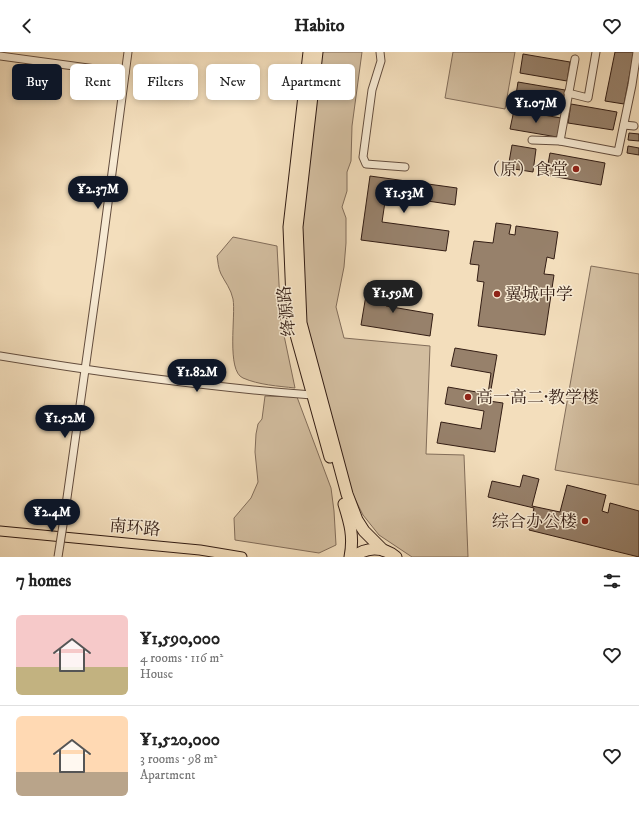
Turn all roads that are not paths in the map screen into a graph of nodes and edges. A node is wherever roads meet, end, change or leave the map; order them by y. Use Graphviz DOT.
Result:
graph roads {
  1 [pos="128,52"];
  2 [pos="309,52"];
  3 [pos="317,52"];
  4 [pos="380,52"];
  5 [pos="596,52"];
  6 [pos="637,53"];
  7 [pos="0,56"];
  8 [pos="575,59"];
  9 [pos="70,66"];
  10 [pos="125,73"];
  11 [pos="635,88"];
  12 [pos="568,94"];
  13 [pos="121,100"];
  14 [pos="624,125"];
  15 [pos="634,126"];
  16 [pos="532,140"];
  17 [pos="560,141"];
  18 [pos="405,167"];
  19 [pos="0,356"];
  20 [pos="85,370"];
  21 [pos="312,395"];
  22 [pos="0,531"];
  23 [pos="383,550"];
  24 [pos="58,557"];
  25 [pos="242,557"];
  26 [pos="351,557"];
  27 [pos="396,557"];
  1 -- 10 [label="street"];
  2 -- 21 [label="highway, 绛源路"];
  3 -- 23 [label="highway, 绛源路"];
  4 -- 18 [label="street"];
  5 -- 12 [label="street"];
  6 -- 11 [label="street"];
  7 -- 9 [label="street"];
  8 -- 12 [label="street"];
  11 -- 14 [label="street"];
  12 -- 17 [label="street"];
  13 -- 20 [label="street"];
  14 -- 15 [label="street"];
  14 -- 17 [label="street"];
  16 -- 17 [label="street"];
  19 -- 20 [label="street"];
  20 -- 21 [label="street"];
  20 -- 24 [label="street, bridge"];
  21 -- 26 [label="highway, 绛源路"];
  22 -- 25 [label="main road, 南环路"];
  23 -- 26 [label="highway"];
  23 -- 27 [label="highway"];
}
